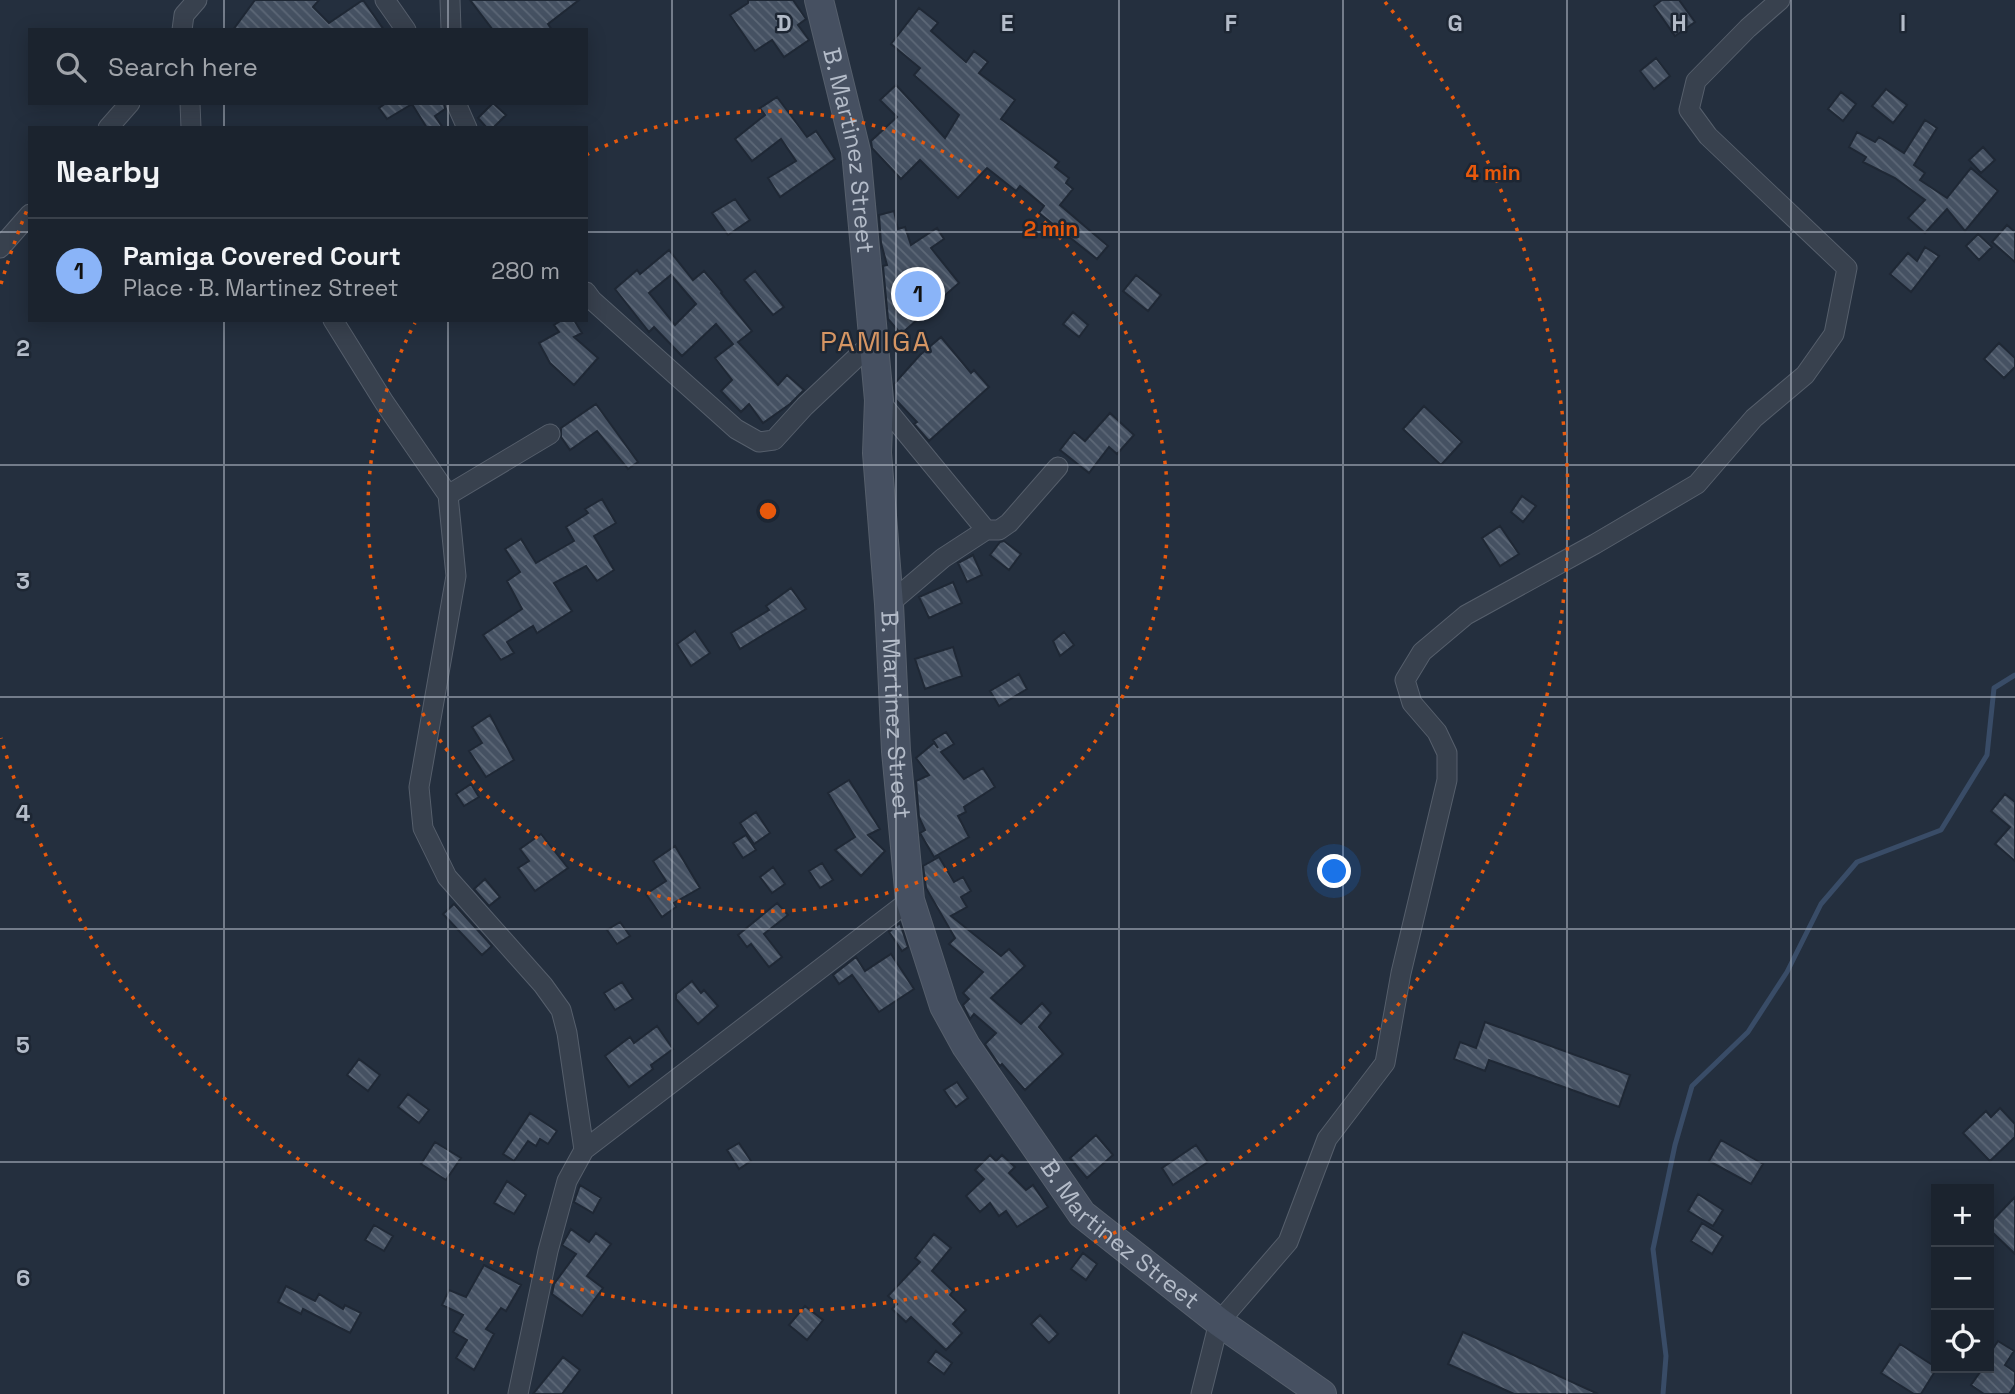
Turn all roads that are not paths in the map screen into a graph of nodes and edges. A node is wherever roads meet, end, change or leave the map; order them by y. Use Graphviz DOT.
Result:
graph roads {
  1 [pos="198,0"];
  2 [pos="385,0"];
  3 [pos="450,0"];
  4 [pos="820,0"];
  5 [pos="1780,0"];
  6 [pos="184,25"];
  7 [pos="405,28"];
  8 [pos="451,28"];
  9 [pos="128,105"];
  10 [pos="190,105"];
  11 [pos="456,105"];
  12 [pos="110,126"];
  13 [pos="191,126"];
  14 [pos="466,126"];
  15 [pos="28,217"];
  16 [pos="0,248"];
  17 [pos="588,295"];
  18 [pos="334,322"];
  19 [pos="874,341"];
  20 [pos="879,400"];
  21 [pos="550,434"];
  22 [pos="1058,467"];
  23 [pos="448,495"];
  24 [pos="986,530"];
  25 [pos="889,604"];
  26 [pos="910,900"];
  27 [pos="584,1150"];
  28 [pos="1219,1322"];
  29 [pos="518,1394"];
  30 [pos="1201,1394"];
  31 [pos="1322,1394"];
  1 -- 6 [label="street"];
  2 -- 7 [label="street"];
  3 -- 8 [label="street"];
  4 -- 19 [label="street, B. Martinez Street"];
  5 -- 28 [label="street"];
  9 -- 12 [label="street"];
  10 -- 13 [label="street"];
  11 -- 14 [label="street"];
  15 -- 16 [label="street"];
  17 -- 19 [label="street"];
  18 -- 23 [label="street"];
  19 -- 20 [label="street, B. Martinez Street"];
  20 -- 24 [label="street"];
  20 -- 25 [label="street, B. Martinez Street"];
  21 -- 23 [label="street"];
  22 -- 24 [label="street"];
  23 -- 27 [label="street"];
  24 -- 25 [label="street"];
  25 -- 26 [label="street, B. Martinez Street"];
  26 -- 27 [label="street"];
  26 -- 28 [label="street, B. Martinez Street"];
  27 -- 29 [label="street"];
  28 -- 30 [label="street"];
  28 -- 31 [label="street, B. Martinez Street"];
}
